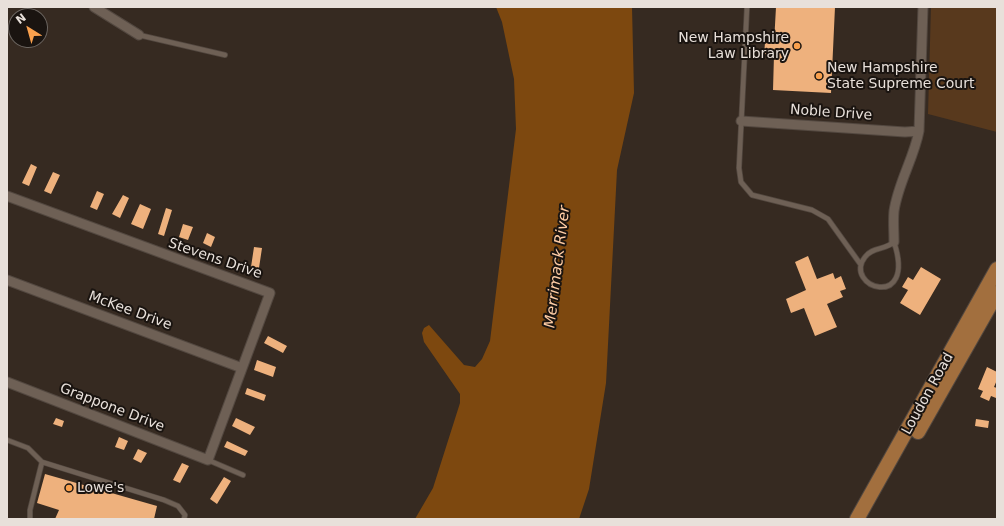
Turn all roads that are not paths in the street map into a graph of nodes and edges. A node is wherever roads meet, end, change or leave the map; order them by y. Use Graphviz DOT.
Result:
graph roads {
  1 [pos="94,7"];
  2 [pos="747,7"];
  3 [pos="923,7"];
  4 [pos="139,35"];
  5 [pos="226,55"];
  6 [pos="741,121"];
  7 [pos="919,131"];
  8 [pos="7,196"];
  9 [pos="894,242"];
  10 [pos="861,265"];
  11 [pos="997,269"];
  12 [pos="7,280"];
  13 [pos="997,293"];
  14 [pos="242,368"];
  15 [pos="7,382"];
  16 [pos="7,440"];
  17 [pos="208,460"];
  18 [pos="42,462"];
  19 [pos="243,475"];
  20 [pos="30,519"];
  21 [pos="184,519"];
  22 [pos="857,519"];
  23 [pos="868,519"];
  1 -- 4 [label="street"];
  2 -- 6 [label="lane"];
  3 -- 7 [label="street"];
  4 -- 5 [label="lane"];
  6 -- 7 [label="street, Noble Drive"];
  6 -- 10 [label="lane"];
  7 -- 9 [label="street"];
  8 -- 14 [label="street, Stevens Drive"];
  9 -- 10 [label="lane"];
  9 -- 10 [label="lane"];
  11 -- 22 [label="main road, Loudon Road"];
  12 -- 14 [label="street, McKee Drive"];
  13 -- 23 [label="main road, Loudon Road"];
  14 -- 17 [label="street, Stevens Drive"];
  15 -- 17 [label="street, Grappone Drive"];
  16 -- 18 [label="lane"];
  17 -- 19 [label="lane"];
  18 -- 20 [label="lane"];
  18 -- 21 [label="lane"];
}
